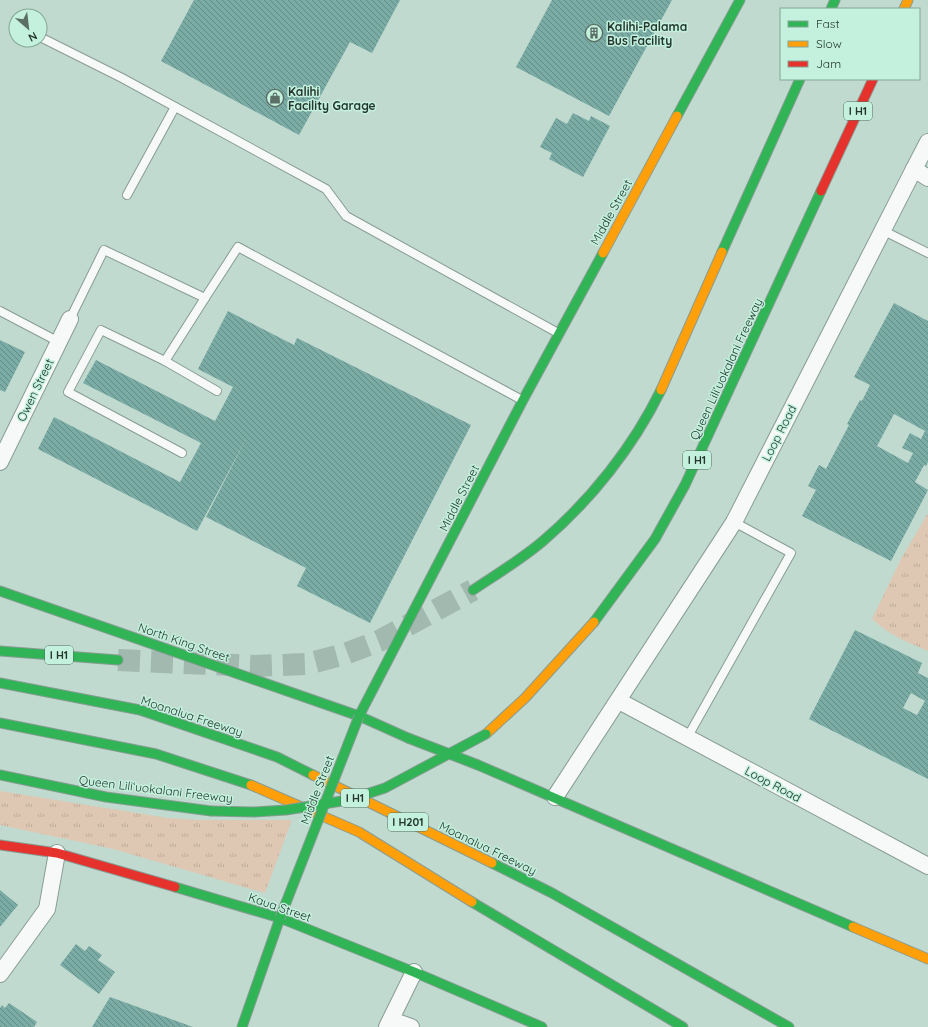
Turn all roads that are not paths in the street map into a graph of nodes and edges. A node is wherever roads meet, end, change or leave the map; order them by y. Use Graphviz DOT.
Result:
graph roads {
  1 [pos="740,0"];
  2 [pos="48,41"];
  3 [pos="800,80"];
  4 [pos="872,80"];
  5 [pos="175,107"];
  6 [pos="928,142"];
  7 [pos="914,169"];
  8 [pos="928,178"];
  9 [pos="127,195"];
  10 [pos="882,230"];
  11 [pos="928,253"];
  12 [pos="205,298"];
  13 [pos="0,311"];
  14 [pos="70,318"];
  15 [pos="559,333"];
  16 [pos="58,342"];
  17 [pos="165,361"];
  18 [pos="217,391"];
  19 [pos="523,400"];
  20 [pos="182,452"];
  21 [pos="0,462"];
  22 [pos="734,522"];
  23 [pos="473,590"];
  24 [pos="0,591"];
  25 [pos="0,651"];
  26 [pos="118,660"];
  27 [pos="0,682"];
  28 [pos="619,701"];
  29 [pos="359,716"];
  30 [pos="0,724"];
  31 [pos="687,738"];
  32 [pos="0,775"];
  33 [pos="555,797"];
  34 [pos="0,845"];
  35 [pos="57,853"];
  36 [pos="928,866"];
  37 [pos="280,918"];
  38 [pos="928,959"];
  39 [pos="414,972"];
  40 [pos="0,974"];
  41 [pos="389,1023"];
  42 [pos="242,1027"];
  43 [pos="411,1027"];
  44 [pos="542,1027"];
  45 [pos="683,1027"];
  46 [pos="789,1027"];
  1 -- 15 [label="main road, Middle Street"];
  2 -- 5 [label="lane"];
  3 -- 23 [label="main road"];
  4 -- 32 [label="main road, Queen Liliʻuokalani Freeway / I H1, bridge"];
  5 -- 9 [label="lane"];
  5 -- 15 [label="lane"];
  6 -- 7 [label="street, Loop Road"];
  7 -- 8 [label="street"];
  7 -- 10 [label="street, Loop Road"];
  10 -- 11 [label="lane"];
  10 -- 22 [label="street, Loop Road"];
  12 -- 14 [label="lane"];
  12 -- 17 [label="lane"];
  12 -- 19 [label="lane"];
  13 -- 16 [label="lane"];
  14 -- 16 [label="street, Owen Street"];
  15 -- 19 [label="main road, Middle Street"];
  16 -- 21 [label="street, Owen Street"];
  17 -- 18 [label="lane"];
  17 -- 20 [label="lane"];
  19 -- 29 [label="main road, Middle Street"];
  22 -- 28 [label="street, Loop Road"];
  22 -- 31 [label="lane"];
  24 -- 29 [label="main road, North King Street"];
  25 -- 26 [label="main road, I H1"];
  27 -- 46 [label="main road, Moanalua Freeway / I H201"];
  28 -- 31 [label="street, Loop Road"];
  28 -- 33 [label="street, Loop Road"];
  29 -- 33 [label="main road, North King Street, bridge"];
  29 -- 37 [label="main road, Middle Street, bridge"];
  30 -- 45 [label="main road, I H201"];
  31 -- 36 [label="street, Loop Road"];
  33 -- 38 [label="main road, North King Street"];
  34 -- 35 [label="main road, Kaua Street"];
  35 -- 37 [label="main road, Kaua Street"];
  35 -- 40 [label="street"];
  37 -- 39 [label="main road, Kaua Street"];
  37 -- 42 [label="main road, Middle Street"];
  39 -- 41 [label="street"];
  39 -- 44 [label="main road, Kaua Street"];
  41 -- 43 [label="street"];
}
